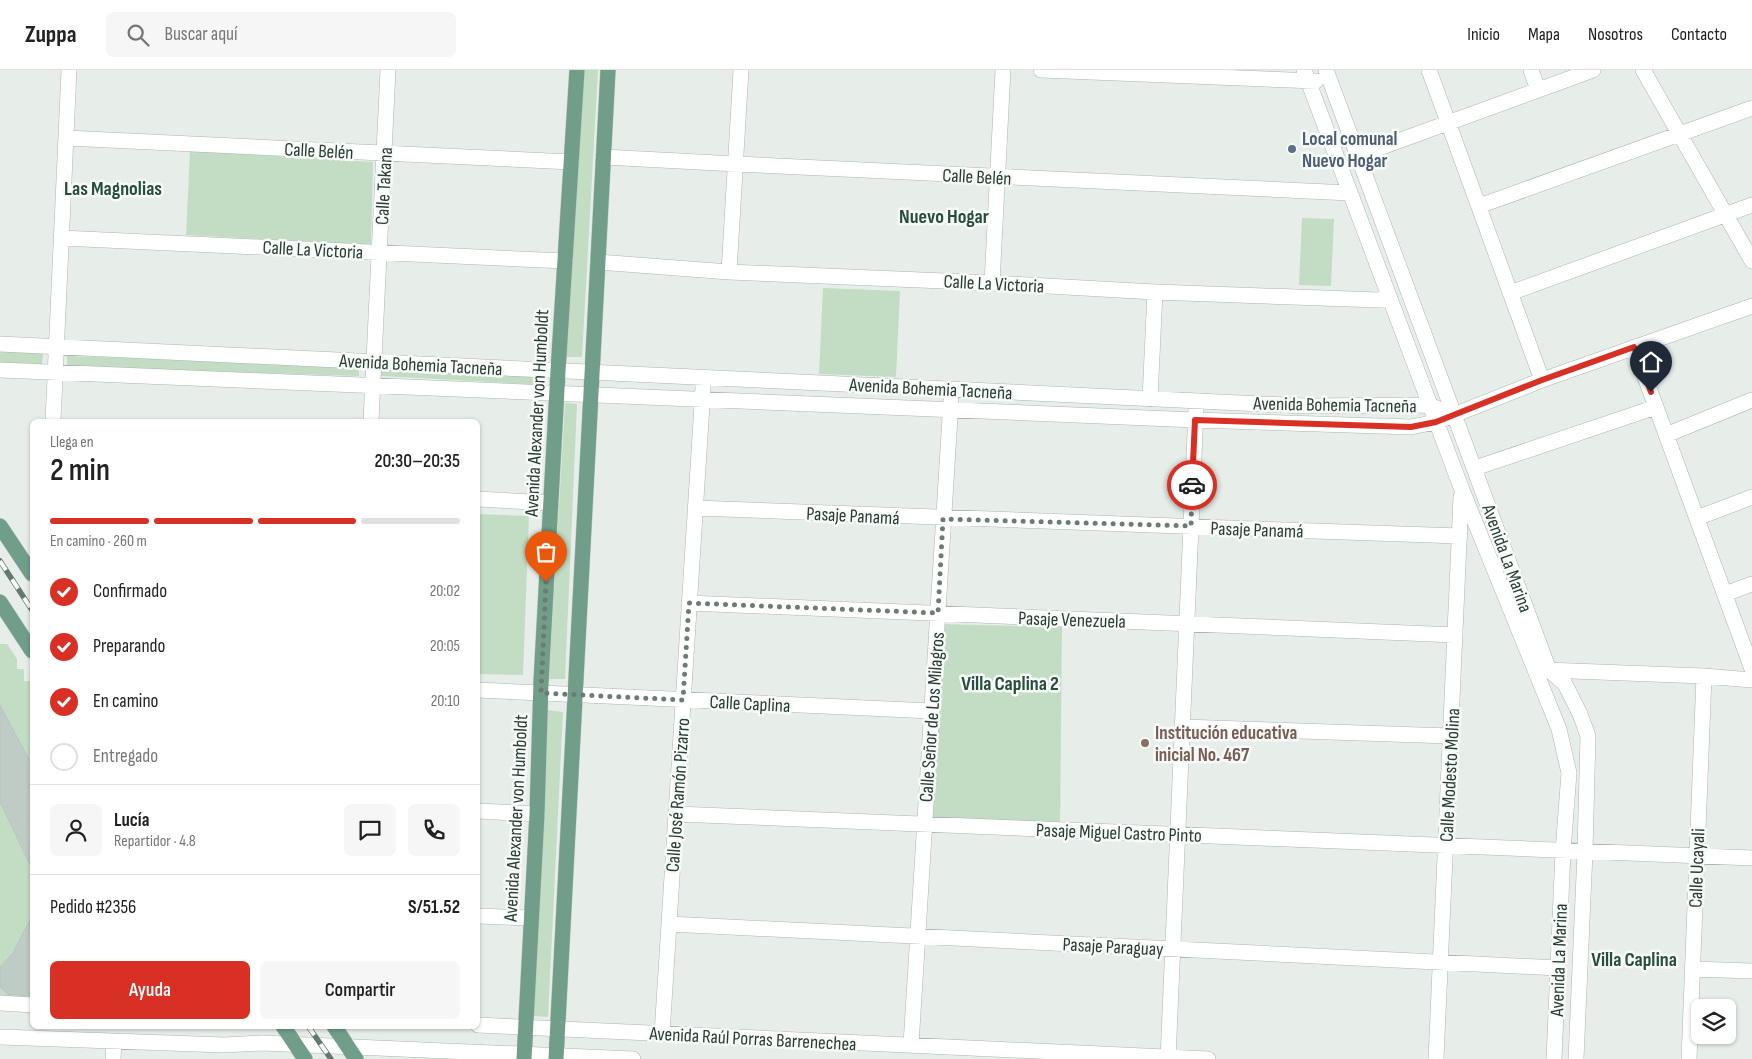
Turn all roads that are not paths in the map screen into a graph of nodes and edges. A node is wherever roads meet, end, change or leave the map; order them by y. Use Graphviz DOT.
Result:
graph roads {
  1 [pos="69,70"];
  2 [pos="388,70"];
  3 [pos="577,70"];
  4 [pos="608,70"];
  5 [pos="741,70"];
  6 [pos="1003,70"];
  7 [pos="1041,70"];
  8 [pos="1429,70"];
  9 [pos="1530,70"];
  10 [pos="1593,70"];
  11 [pos="1643,70"];
  12 [pos="1082,71"];
  13 [pos="1306,75"];
  14 [pos="1328,75"];
  15 [pos="1538,90"];
  16 [pos="1752,108"];
  17 [pos="1448,123"];
  18 [pos="1679,134"];
  19 [pos="66,138"];
  20 [pos="384,153"];
  21 [pos="1357,156"];
  22 [pos="604,157"];
  23 [pos="571,162"];
  24 [pos="736,164"];
  25 [pos="998,177"];
  26 [pos="1350,193"];
  27 [pos="1752,205"];
  28 [pos="1479,206"];
  29 [pos="1726,215"];
  30 [pos="61,238"];
  31 [pos="380,252"];
  32 [pos="565,261"];
  33 [pos="1752,261"];
  34 [pos="598,262"];
  35 [pos="730,272"];
  36 [pos="992,283"];
  37 [pos="1155,292"];
  38 [pos="1510,293"];
  39 [pos="1389,298"];
  40 [pos="1752,306"];
  41 [pos="0,344"];
  42 [pos="56,347"];
  43 [pos="1634,347"];
  44 [pos="374,362"];
  45 [pos="0,370"];
  46 [pos="558,370"];
  47 [pos="55,372"];
  48 [pos="592,372"];
  49 [pos="704,377"];
  50 [pos="1542,380"];
  51 [pos="373,386"];
  52 [pos="951,389"];
  53 [pos="557,393"];
  54 [pos="591,394"];
  55 [pos="1150,398"];
  56 [pos="702,399"];
  57 [pos="1752,400"];
  58 [pos="1196,401"];
  59 [pos="1429,405"];
  60 [pos="1656,407"];
  61 [pos="950,410"];
  62 [pos="1454,415"];
  63 [pos="53,419"];
  64 [pos="372,419"];
  65 [pos="1195,420"];
  66 [pos="1436,422"];
  67 [pos="1666,435"];
  68 [pos="1475,468"];
  69 [pos="1462,490"];
  70 [pos="1752,497"];
  71 [pos="480,500"];
  72 [pos="551,503"];
  73 [pos="695,508"];
  74 [pos="1697,518"];
  75 [pos="943,519"];
  76 [pos="0,526"];
  77 [pos="1191,526"];
  78 [pos="1460,536"];
  79 [pos="30,571"];
  80 [pos="1752,584"];
  81 [pos="1725,594"];
  82 [pos="0,602"];
  83 [pos="689,603"];
  84 [pos="938,613"];
  85 [pos="1187,624"];
  86 [pos="1455,635"];
  87 [pos="30,648"];
  88 [pos="1752,669"];
  89 [pos="1542,670"];
  90 [pos="1704,676"];
  91 [pos="1752,680"];
  92 [pos="480,690"];
  93 [pos="541,693"];
  94 [pos="575,695"];
  95 [pos="683,700"];
  96 [pos="932,711"];
  97 [pos="1182,727"];
  98 [pos="1450,736"];
  99 [pos="480,811"];
  100 [pos="537,814"];
  101 [pos="676,814"];
  102 [pos="925,824"];
  103 [pos="1178,835"];
  104 [pos="1446,846"];
  105 [pos="1563,851"];
  106 [pos="1585,852"];
  107 [pos="1696,856"];
  108 [pos="1752,858"];
  109 [pos="480,916"];
  110 [pos="531,918"];
  111 [pos="669,924"];
  112 [pos="918,936"];
  113 [pos="1173,949"];
  114 [pos="1440,962"];
  115 [pos="1558,968"];
  116 [pos="1692,969"];
  117 [pos="1752,971"];
  118 [pos="0,1003"];
  119 [pos="30,1005"];
  120 [pos="480,1025"];
  121 [pos="526,1027"];
  122 [pos="285,1029"];
  123 [pos="336,1029"];
  124 [pos="558,1029"];
  125 [pos="662,1034"];
  126 [pos="0,1037"];
  127 [pos="114,1042"];
  128 [pos="296,1045"];
  129 [pos="911,1045"];
  130 [pos="223,1052"];
  131 [pos="352,1053"];
  132 [pos="524,1057"];
  133 [pos="556,1057"];
  134 [pos="1168,1058"];
  135 [pos="113,1059"];
  136 [pos="305,1059"];
  137 [pos="633,1059"];
  138 [pos="1208,1059"];
  139 [pos="1436,1059"];
  140 [pos="1554,1059"];
  141 [pos="1576,1059"];
  142 [pos="1689,1059"];
  1 -- 19 [label="street"];
  2 -- 20 [label="street, Calle Takana"];
  3 -- 23 [label="main road, Avenida Alexander von Humboldt"];
  4 -- 22 [label="main road"];
  5 -- 24 [label="street"];
  6 -- 25 [label="street"];
  7 -- 12 [label="street"];
  8 -- 17 [label="street"];
  9 -- 15 [label="street"];
  10 -- 15 [label="street"];
  11 -- 18 [label="street"];
  12 -- 13 [label="street"];
  13 -- 14 [label="street"];
  13 -- 26 [label="street, Avenida La Marina"];
  14 -- 21 [label="street, Avenida La Marina"];
  15 -- 17 [label="street"];
  16 -- 18 [label="street"];
  17 -- 21 [label="street"];
  17 -- 28 [label="street"];
  18 -- 28 [label="street"];
  18 -- 29 [label="street"];
  19 -- 20 [label="street, Calle Belén"];
  19 -- 30 [label="street"];
  20 -- 23 [label="street, Calle Belén"];
  20 -- 31 [label="street, Calle Takana"];
  21 -- 62 [label="street, Avenida La Marina"];
  22 -- 24 [label="street, Calle Belén"];
  22 -- 34 [label="main road"];
  23 -- 32 [label="main road, Avenida Alexander von Humboldt"];
  24 -- 25 [label="street, Calle Belén"];
  24 -- 35 [label="street"];
  25 -- 26 [label="street, Calle Belén"];
  25 -- 36 [label="street"];
  26 -- 39 [label="street, Avenida La Marina"];
  27 -- 29 [label="street"];
  28 -- 38 [label="street"];
  29 -- 33 [label="street"];
  29 -- 38 [label="street"];
  30 -- 31 [label="street, Calle La Victoria"];
  30 -- 42 [label="street"];
  31 -- 32 [label="street, Calle La Victoria"];
  31 -- 44 [label="street, Calle Takana"];
  32 -- 46 [label="main road, Avenida Alexander von Humboldt"];
  34 -- 35 [label="street, Calle La Victoria"];
  34 -- 48 [label="main road"];
  35 -- 36 [label="street, Calle La Victoria"];
  36 -- 37 [label="street, Calle La Victoria"];
  37 -- 39 [label="street, Calle La Victoria"];
  37 -- 55 [label="street"];
  38 -- 50 [label="street"];
  39 -- 59 [label="street, Avenida La Marina"];
  40 -- 43 [label="street"];
  41 -- 42 [label="street, Avenida Bohemia Tacneña"];
  42 -- 44 [label="street, Avenida Bohemia Tacneña"];
  42 -- 47 [label="street"];
  43 -- 50 [label="street"];
  43 -- 60 [label="street"];
  44 -- 46 [label="street, Avenida Bohemia Tacneña"];
  44 -- 51 [label="street, Calle Takana"];
  45 -- 47 [label="street, Avenida Bohemia Tacneña"];
  46 -- 48 [label="street, Avenida Bohemia Tacneña"];
  46 -- 53 [label="main road, Avenida Alexander von Humboldt"];
  47 -- 51 [label="street, Avenida Bohemia Tacneña"];
  47 -- 63 [label="street"];
  48 -- 49 [label="street, Avenida Bohemia Tacneña"];
  48 -- 54 [label="main road"];
  49 -- 52 [label="street, Avenida Bohemia Tacneña"];
  49 -- 56 [label="street, Calle José Ramón Pizarro"];
  50 -- 62 [label="street"];
  51 -- 53 [label="street, Avenida Bohemia Tacneña"];
  51 -- 64 [label="street, Calle Takana"];
  52 -- 55 [label="street, Avenida Bohemia Tacneña"];
  52 -- 61 [label="street, Calle Señor de Los Milagros"];
  53 -- 54 [label="street, Avenida Bohemia Tacneña"];
  53 -- 72 [label="main road, Avenida Alexander von Humboldt"];
  54 -- 56 [label="street, Avenida Bohemia Tacneña"];
  54 -- 94 [label="main road"];
  55 -- 58 [label="street, Avenida Bohemia Tacneña"];
  56 -- 61 [label="street, Avenida Bohemia Tacneña"];
  56 -- 73 [label="street, Calle José Ramón Pizarro"];
  57 -- 67 [label="street"];
  58 -- 59 [label="street, Avenida Bohemia Tacneña"];
  58 -- 65 [label="street"];
  59 -- 62 [label="street, Avenida Bohemia Tacneña"];
  59 -- 66 [label="street, Avenida La Marina"];
  60 -- 67 [label="street"];
  60 -- 68 [label="street"];
  61 -- 65 [label="street, Avenida Bohemia Tacneña"];
  61 -- 75 [label="street, Calle Señor de Los Milagros"];
  62 -- 66 [label="street, Avenida Bohemia Tacneña"];
  62 -- 68 [label="street, Avenida La Marina"];
  65 -- 66 [label="street, Avenida Bohemia Tacneña"];
  65 -- 77 [label="street"];
  66 -- 69 [label="street, Avenida La Marina"];
  67 -- 74 [label="street"];
  68 -- 89 [label="street, Avenida La Marina"];
  69 -- 78 [label="street, Calle Modesto Molina"];
  69 -- 89 [label="street, Avenida La Marina"];
  70 -- 74 [label="street"];
  71 -- 72 [label="street"];
  72 -- 93 [label="main road, Avenida Alexander von Humboldt"];
  73 -- 75 [label="street, Pasaje Panamá"];
  73 -- 83 [label="street, Calle José Ramón Pizarro"];
  74 -- 81 [label="street"];
  75 -- 77 [label="street, Pasaje Panamá"];
  75 -- 84 [label="street, Calle Señor de Los Milagros"];
  76 -- 79 [label="main road"];
  77 -- 78 [label="street, Pasaje Panamá"];
  77 -- 85 [label="street"];
  78 -- 86 [label="street, Calle Modesto Molina"];
  80 -- 81 [label="street"];
  81 -- 88 [label="street"];
  82 -- 87 [label="main road"];
  83 -- 84 [label="street, Pasaje Venezuela"];
  83 -- 95 [label="street, Calle José Ramón Pizarro"];
  84 -- 85 [label="street, Pasaje Venezuela"];
  84 -- 96 [label="street, Calle Señor de Los Milagros"];
  85 -- 86 [label="street, Pasaje Venezuela"];
  85 -- 97 [label="street"];
  86 -- 98 [label="street, Calle Modesto Molina"];
  89 -- 90 [label="street"];
  89 -- 105 [label="street, Avenida La Marina"];
  89 -- 106 [label="street, Avenida La Marina"];
  90 -- 91 [label="street"];
  90 -- 107 [label="street, Calle Ucayali"];
  92 -- 93 [label="street, Calle Caplina"];
  93 -- 94 [label="street, Calle Caplina"];
  93 -- 100 [label="main road, Avenida Alexander von Humboldt"];
  94 -- 95 [label="street, Calle Caplina"];
  94 -- 124 [label="main road"];
  95 -- 96 [label="street, Calle Caplina"];
  95 -- 101 [label="street, Calle José Ramón Pizarro"];
  96 -- 102 [label="street, Calle Señor de Los Milagros"];
  97 -- 98 [label="street"];
  97 -- 103 [label="street"];
  98 -- 104 [label="street, Calle Modesto Molina"];
  99 -- 100 [label="street"];
  100 -- 110 [label="main road, Avenida Alexander von Humboldt"];
  101 -- 102 [label="street, Pasaje Miguel Castro Pinto"];
  101 -- 111 [label="street, Calle José Ramón Pizarro"];
  102 -- 103 [label="street, Pasaje Miguel Castro Pinto"];
  102 -- 112 [label="street, Calle Señor de Los Milagros"];
  103 -- 104 [label="street, Pasaje Miguel Castro Pinto"];
  103 -- 113 [label="street"];
  104 -- 105 [label="street, Pasaje Miguel Castro Pinto"];
  104 -- 114 [label="street, Calle Modesto Molina"];
  105 -- 106 [label="street, Pasaje Miguel Castro Pinto"];
  105 -- 115 [label="street, Avenida La Marina"];
  106 -- 107 [label="street, Pasaje Miguel Castro Pinto"];
  106 -- 141 [label="street, Avenida La Marina"];
  107 -- 108 [label="street, Pasaje Miguel Castro Pinto"];
  107 -- 116 [label="street, Calle Ucayali"];
  109 -- 110 [label="street"];
  110 -- 121 [label="main road, Avenida Alexander von Humboldt"];
  111 -- 112 [label="street, Pasaje Paraguay"];
  111 -- 125 [label="street, Calle José Ramón Pizarro"];
  112 -- 113 [label="street, Pasaje Paraguay"];
  112 -- 129 [label="street, Calle Señor de Los Milagros"];
  113 -- 114 [label="street, Pasaje Paraguay"];
  113 -- 134 [label="street"];
  114 -- 115 [label="street, Pasaje Paraguay"];
  114 -- 139 [label="street, Calle Modesto Molina"];
  115 -- 140 [label="street, Avenida La Marina"];
  116 -- 117 [label="street"];
  116 -- 142 [label="street, Calle Ucayali"];
  118 -- 119 [label="street"];
  120 -- 121 [label="street, Avenida Raúl Porras Barrenechea"];
  121 -- 124 [label="street, Avenida Raúl Porras Barrenechea"];
  121 -- 132 [label="main road, Avenida Alexander von Humboldt"];
  122 -- 128 [label="main road"];
  123 -- 131 [label="main road"];
  124 -- 125 [label="street, Avenida Raúl Porras Barrenechea"];
  124 -- 133 [label="main road"];
  125 -- 129 [label="street, Avenida Raúl Porras Barrenechea"];
  126 -- 127 [label="street, Avenida Raúl Porras Barrenechea"];
  127 -- 130 [label="street, Avenida Raúl Porras Barrenechea"];
  127 -- 135 [label="street"];
  128 -- 130 [label="street, Avenida Raúl Porras Barrenechea"];
  128 -- 131 [label="street, Avenida Raúl Porras Barrenechea"];
  128 -- 136 [label="main road"];
  129 -- 134 [label="street, Avenida Raúl Porras Barrenechea"];
  131 -- 132 [label="street, Avenida Raúl Porras Barrenechea"];
  132 -- 133 [label="street, Avenida Raúl Porras Barrenechea"];
  133 -- 137 [label="street, Avenida Raúl Porras Barrenechea"];
  134 -- 138 [label="street, Avenida Raúl Porras Barrenechea"];
}
